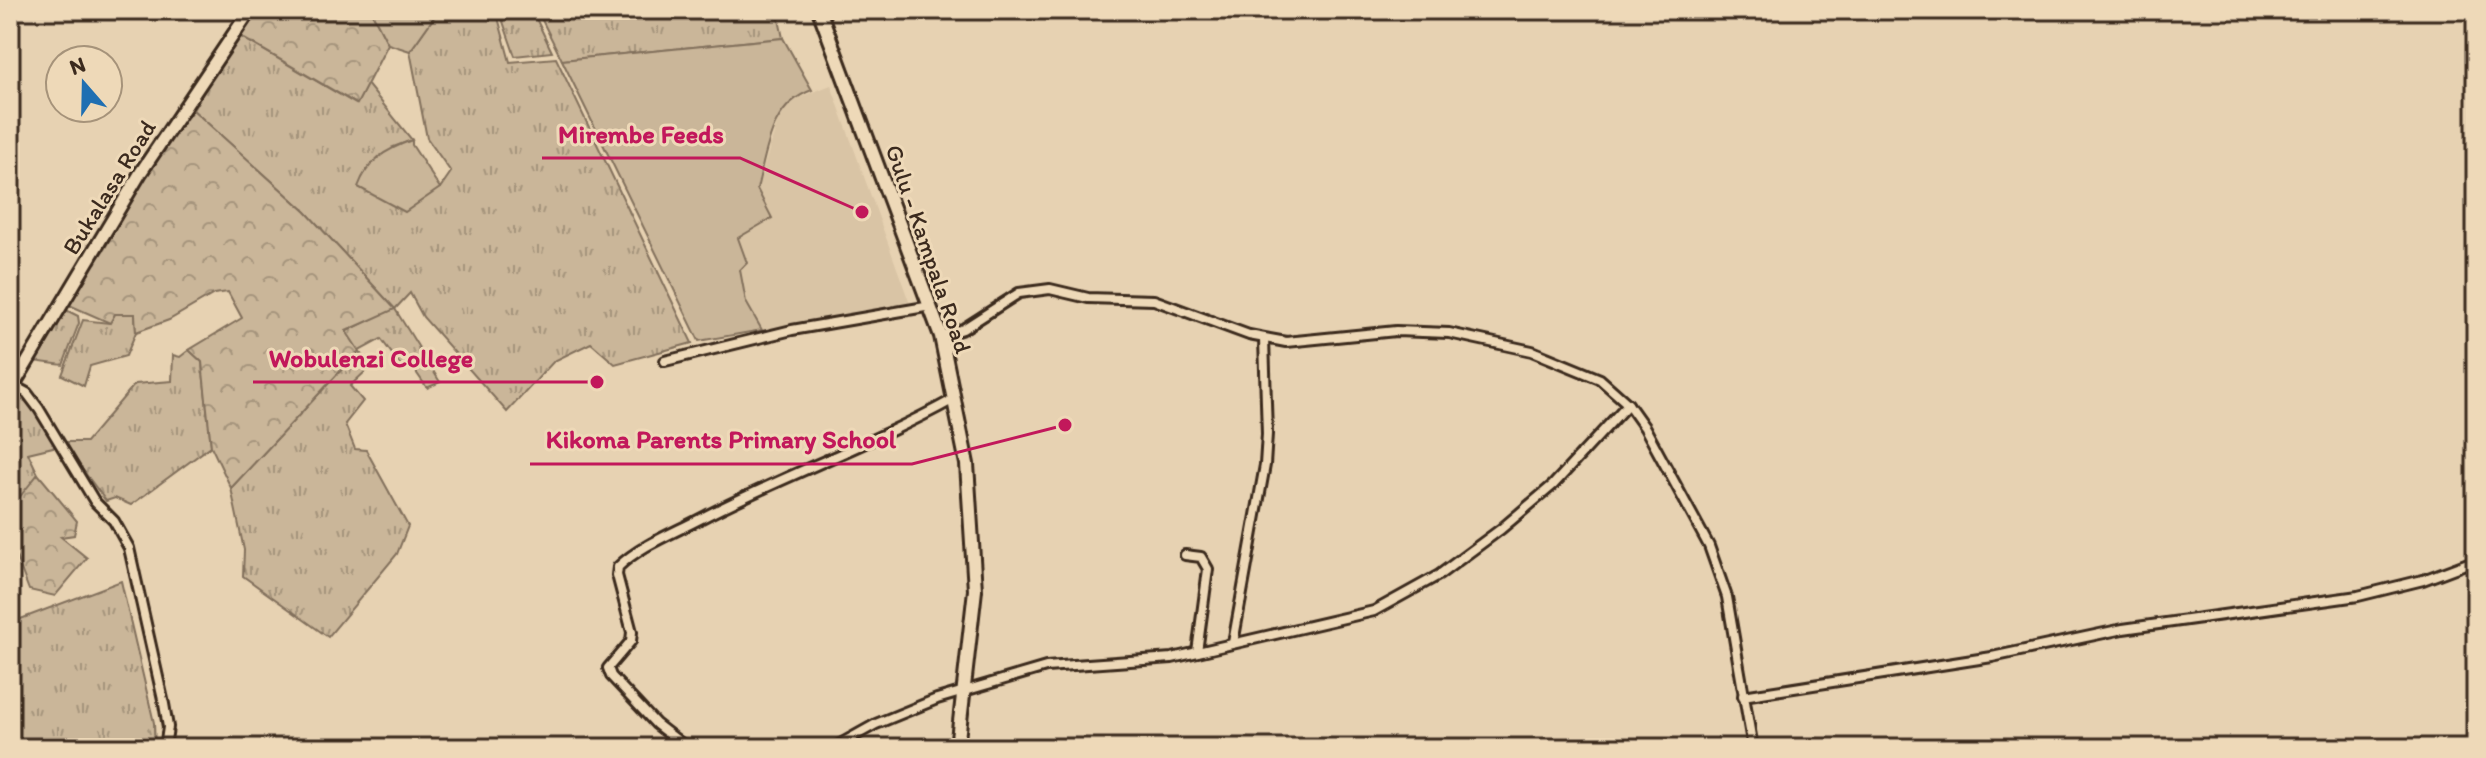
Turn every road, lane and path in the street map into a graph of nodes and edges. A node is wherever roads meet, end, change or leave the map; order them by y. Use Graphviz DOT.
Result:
graph roads {
  1 [pos="250,10"];
  2 [pos="819,10"];
  3 [pos="931,306"];
  4 [pos="941,336"];
  5 [pos="1264,339"];
  6 [pos="665,361"];
  7 [pos="12,388"];
  8 [pos="954,399"];
  9 [pos="1628,404"];
  10 [pos="1185,555"];
  11 [pos="2476,560"];
  12 [pos="1233,643"];
  13 [pos="1197,652"];
  14 [pos="967,690"];
  15 [pos="1743,696"];
  16 [pos="165,748"];
  17 [pos="687,748"];
  18 [pos="833,748"];
  19 [pos="957,748"];
  20 [pos="1753,748"];
  1 -- 7 [label="street, Bukalasa Road"];
  2 -- 3 [label="main road, Gulu - Kampala Road"];
  3 -- 4 [label="main road, Gulu - Kampala Road"];
  3 -- 6 [label="street"];
  4 -- 5 [label="street"];
  4 -- 8 [label="main road, Gulu - Kampala Road"];
  5 -- 9 [label="street"];
  5 -- 12 [label="street"];
  7 -- 16 [label="street"];
  8 -- 14 [label="main road, Gulu - Kampala Road"];
  8 -- 17 [label="street"];
  9 -- 12 [label="street"];
  9 -- 15 [label="street"];
  10 -- 13 [label="street"];
  11 -- 15 [label="street"];
  12 -- 13 [label="street"];
  13 -- 14 [label="street"];
  14 -- 18 [label="street"];
  14 -- 19 [label="main road, Gulu - Kampala Road"];
  15 -- 20 [label="street"];
}
